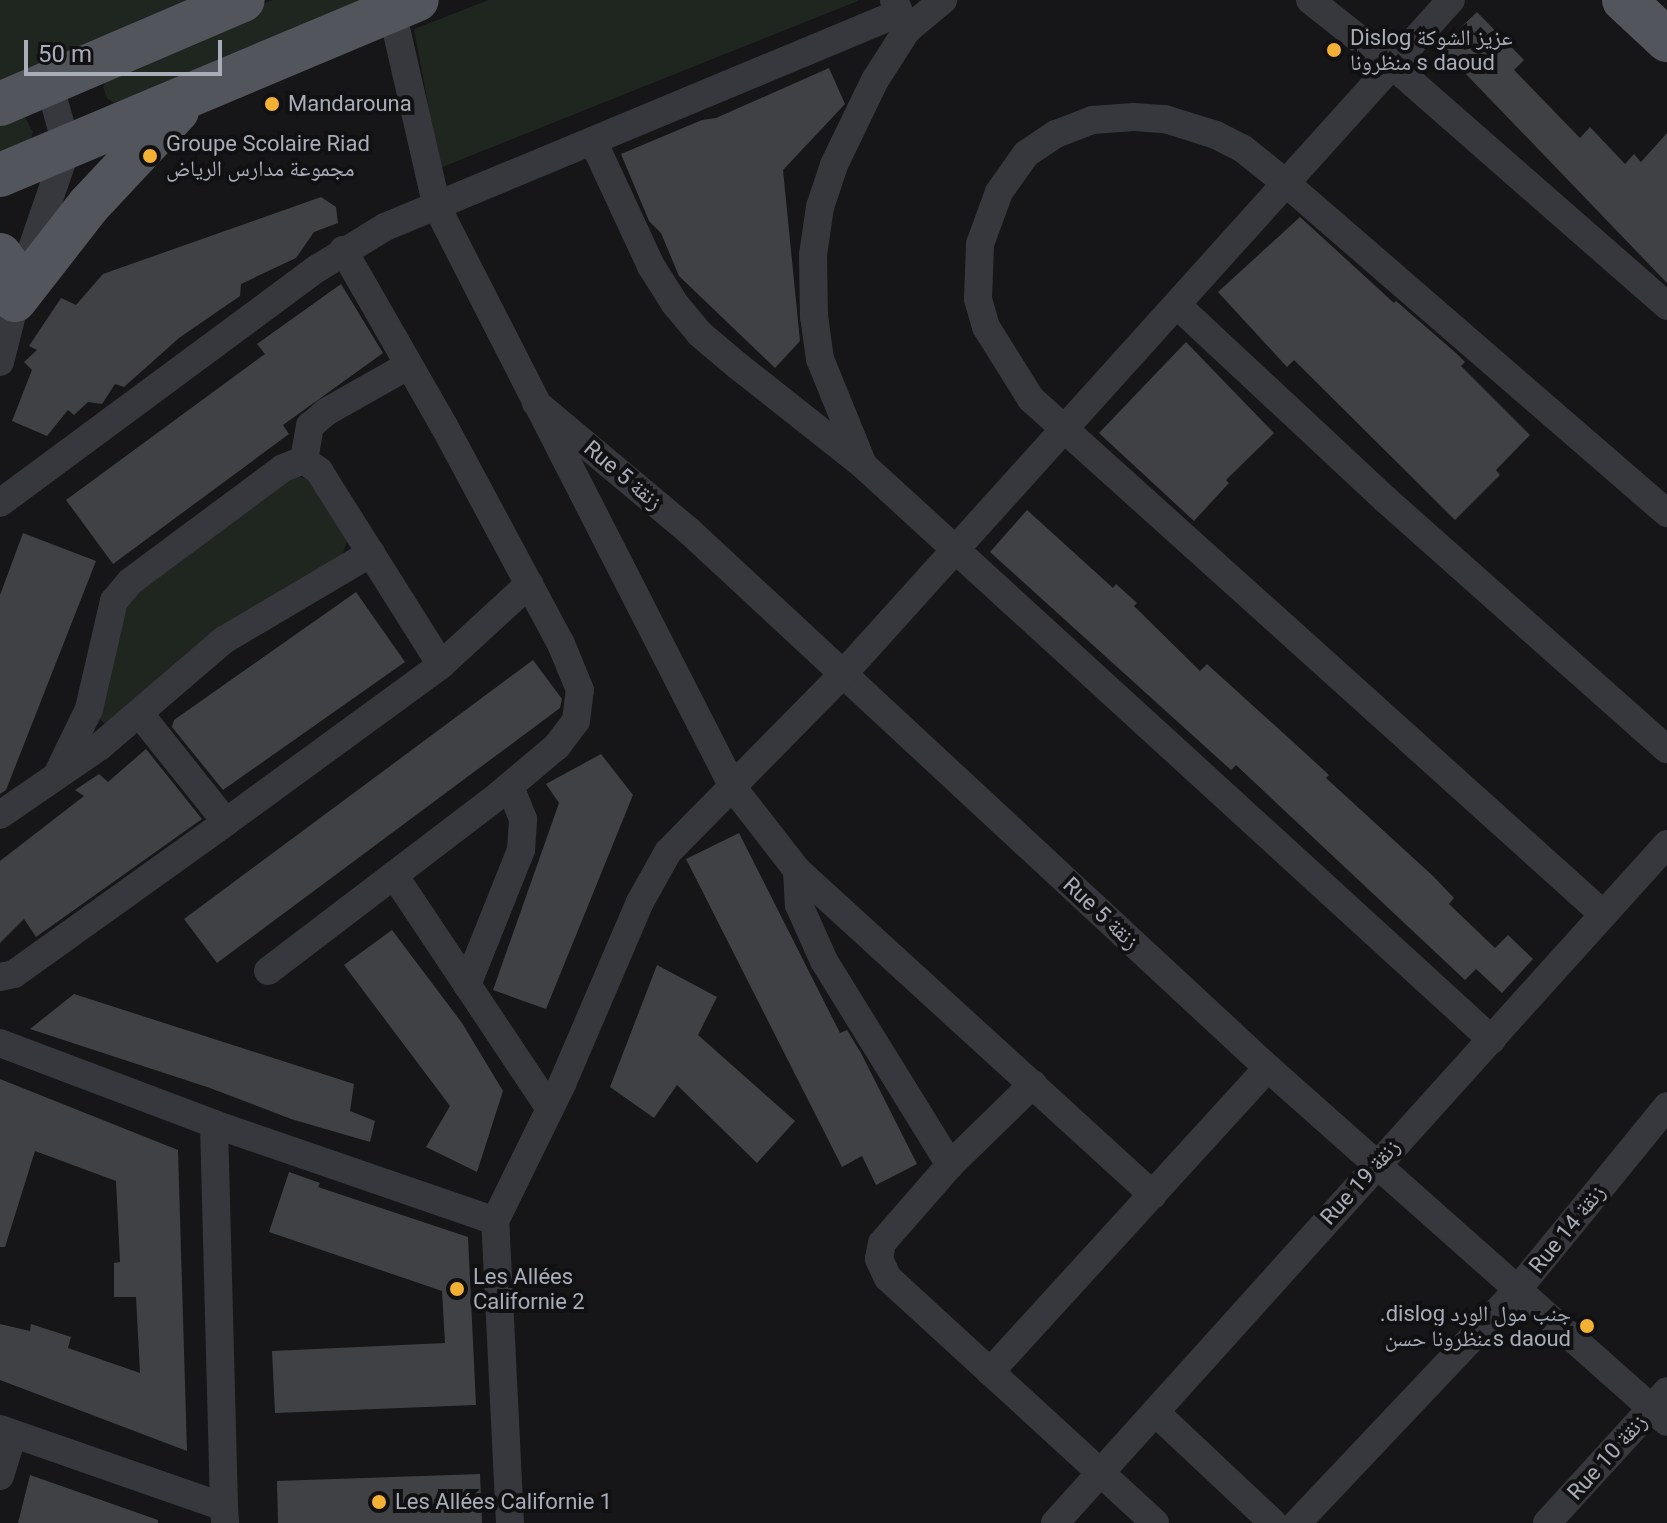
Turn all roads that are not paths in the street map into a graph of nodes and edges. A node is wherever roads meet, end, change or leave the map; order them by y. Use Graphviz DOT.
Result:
graph roads {
  1 [pos="243,0"];
  2 [pos="943,0"];
  3 [pos="1310,0"];
  4 [pos="1451,0"];
  5 [pos="1624,0"];
  6 [pos="404,6"];
  7 [pos="900,14"];
  8 [pos="1667,40"];
  9 [pos="1392,65"];
  10 [pos="49,84"];
  11 [pos="190,98"];
  12 [pos="0,104"];
  13 [pos="593,141"];
  14 [pos="67,147"];
  15 [pos="0,175"];
  16 [pos="1287,184"];
  17 [pos="437,207"];
  18 [pos="343,250"];
  19 [pos="12,279"];
  20 [pos="1177,305"];
  21 [pos="1667,306"];
  22 [pos="0,362"];
  23 [pos="409,365"];
  24 [pos="536,403"];
  25 [pos="1062,427"];
  26 [pos="304,460"];
  27 [pos="863,465"];
  28 [pos="0,503"];
  29 [pos="1667,513"];
  30 [pos="955,551"];
  31 [pos="371,553"];
  32 [pos="529,584"];
  33 [pos="441,665"];
  34 [pos="844,673"];
  35 [pos="139,713"];
  36 [pos="1667,749"];
  37 [pos="57,775"];
  38 [pos="510,786"];
  39 [pos="734,789"];
  40 [pos="0,815"];
  41 [pos="226,822"];
  42 [pos="1667,844"];
  43 [pos="797,870"];
  44 [pos="394,875"];
  45 [pos="1603,914"];
  46 [pos="268,971"];
  47 [pos="0,977"];
  48 [pos="467,985"];
  49 [pos="1492,1040"];
  50 [pos="0,1043"];
  51 [pos="1268,1068"];
  52 [pos="1033,1084"];
  53 [pos="1667,1106"];
  54 [pos="550,1109"];
  55 [pos="214,1124"];
  56 [pos="1376,1164"];
  57 [pos="950,1165"];
  58 [pos="1153,1195"];
  59 [pos="495,1221"];
  60 [pos="1518,1289"];
  61 [pos="990,1372"];
  62 [pos="1662,1407"];
  63 [pos="1155,1412"];
  64 [pos="6,1431"];
  65 [pos="1100,1471"];
  66 [pos="0,1476"];
  67 [pos="225,1515"];
  68 [pos="510,1523"];
  69 [pos="1055,1523"];
  70 [pos="1155,1523"];
  71 [pos="1273,1523"];
  72 [pos="1297,1523"];
  73 [pos="1547,1523"];
  1 -- 10 [label="main road"];
  2 -- 7 [label="street"];
  3 -- 9 [label="street"];
  4 -- 9 [label="street"];
  5 -- 8 [label="main road"];
  6 -- 11 [label="main road"];
  6 -- 17 [label="street"];
  7 -- 13 [label="street"];
  7 -- 27 [label="street"];
  9 -- 16 [label="street"];
  9 -- 21 [label="street"];
  10 -- 12 [label="main road"];
  10 -- 14 [label="street"];
  11 -- 14 [label="main road"];
  11 -- 19 [label="main road"];
  13 -- 17 [label="street"];
  13 -- 27 [label="street"];
  14 -- 15 [label="main road"];
  14 -- 19 [label="street"];
  16 -- 20 [label="street"];
  16 -- 25 [label="street"];
  16 -- 29 [label="street"];
  17 -- 18 [label="street"];
  17 -- 24 [label="street"];
  18 -- 23 [label="street"];
  18 -- 28 [label="street"];
  19 -- 22 [label="street"];
  20 -- 25 [label="street"];
  20 -- 36 [label="street"];
  23 -- 26 [label="street"];
  23 -- 32 [label="street"];
  24 -- 34 [label="street, Rue 5 زنقة"];
  24 -- 39 [label="street"];
  25 -- 30 [label="street"];
  25 -- 45 [label="street"];
  26 -- 31 [label="street"];
  26 -- 37 [label="street"];
  27 -- 30 [label="street"];
  30 -- 34 [label="street"];
  30 -- 49 [label="street"];
  31 -- 33 [label="street"];
  31 -- 35 [label="street"];
  32 -- 33 [label="street"];
  32 -- 38 [label="street"];
  33 -- 41 [label="street"];
  34 -- 39 [label="street"];
  34 -- 51 [label="street, Rue 5 زنقة"];
  35 -- 37 [label="street"];
  35 -- 41 [label="street"];
  37 -- 40 [label="street"];
  38 -- 44 [label="street"];
  38 -- 48 [label="street"];
  39 -- 43 [label="street"];
  39 -- 54 [label="street"];
  41 -- 47 [label="street"];
  42 -- 45 [label="street, Rue 19 زنقة"];
  43 -- 52 [label="street"];
  43 -- 57 [label="street"];
  44 -- 46 [label="street"];
  44 -- 48 [label="street"];
  45 -- 49 [label="street, Rue 19 زنقة"];
  48 -- 54 [label="street"];
  49 -- 56 [label="street, Rue 19 زنقة"];
  50 -- 55 [label="street"];
  51 -- 56 [label="street, Rue 5 زنقة"];
  51 -- 58 [label="street"];
  52 -- 57 [label="street"];
  52 -- 58 [label="street"];
  53 -- 60 [label="street, Rue 14 زنقة"];
  54 -- 59 [label="street"];
  55 -- 59 [label="street"];
  55 -- 67 [label="street"];
  56 -- 60 [label="street, Rue 5 زنقة"];
  56 -- 63 [label="street, Rue 19 زنقة"];
  57 -- 61 [label="street"];
  58 -- 61 [label="street"];
  59 -- 68 [label="street"];
  60 -- 62 [label="street, Rue 5 زنقة"];
  60 -- 72 [label="street, Rue 14 زنقة"];
  61 -- 65 [label="street"];
  62 -- 73 [label="street, Rue 10 زنقة"];
  63 -- 65 [label="street, Rue 19 زنقة"];
  63 -- 71 [label="street"];
  64 -- 66 [label="street"];
  64 -- 67 [label="street"];
  65 -- 69 [label="street, Rue 19 زنقة"];
  65 -- 70 [label="street"];
}
